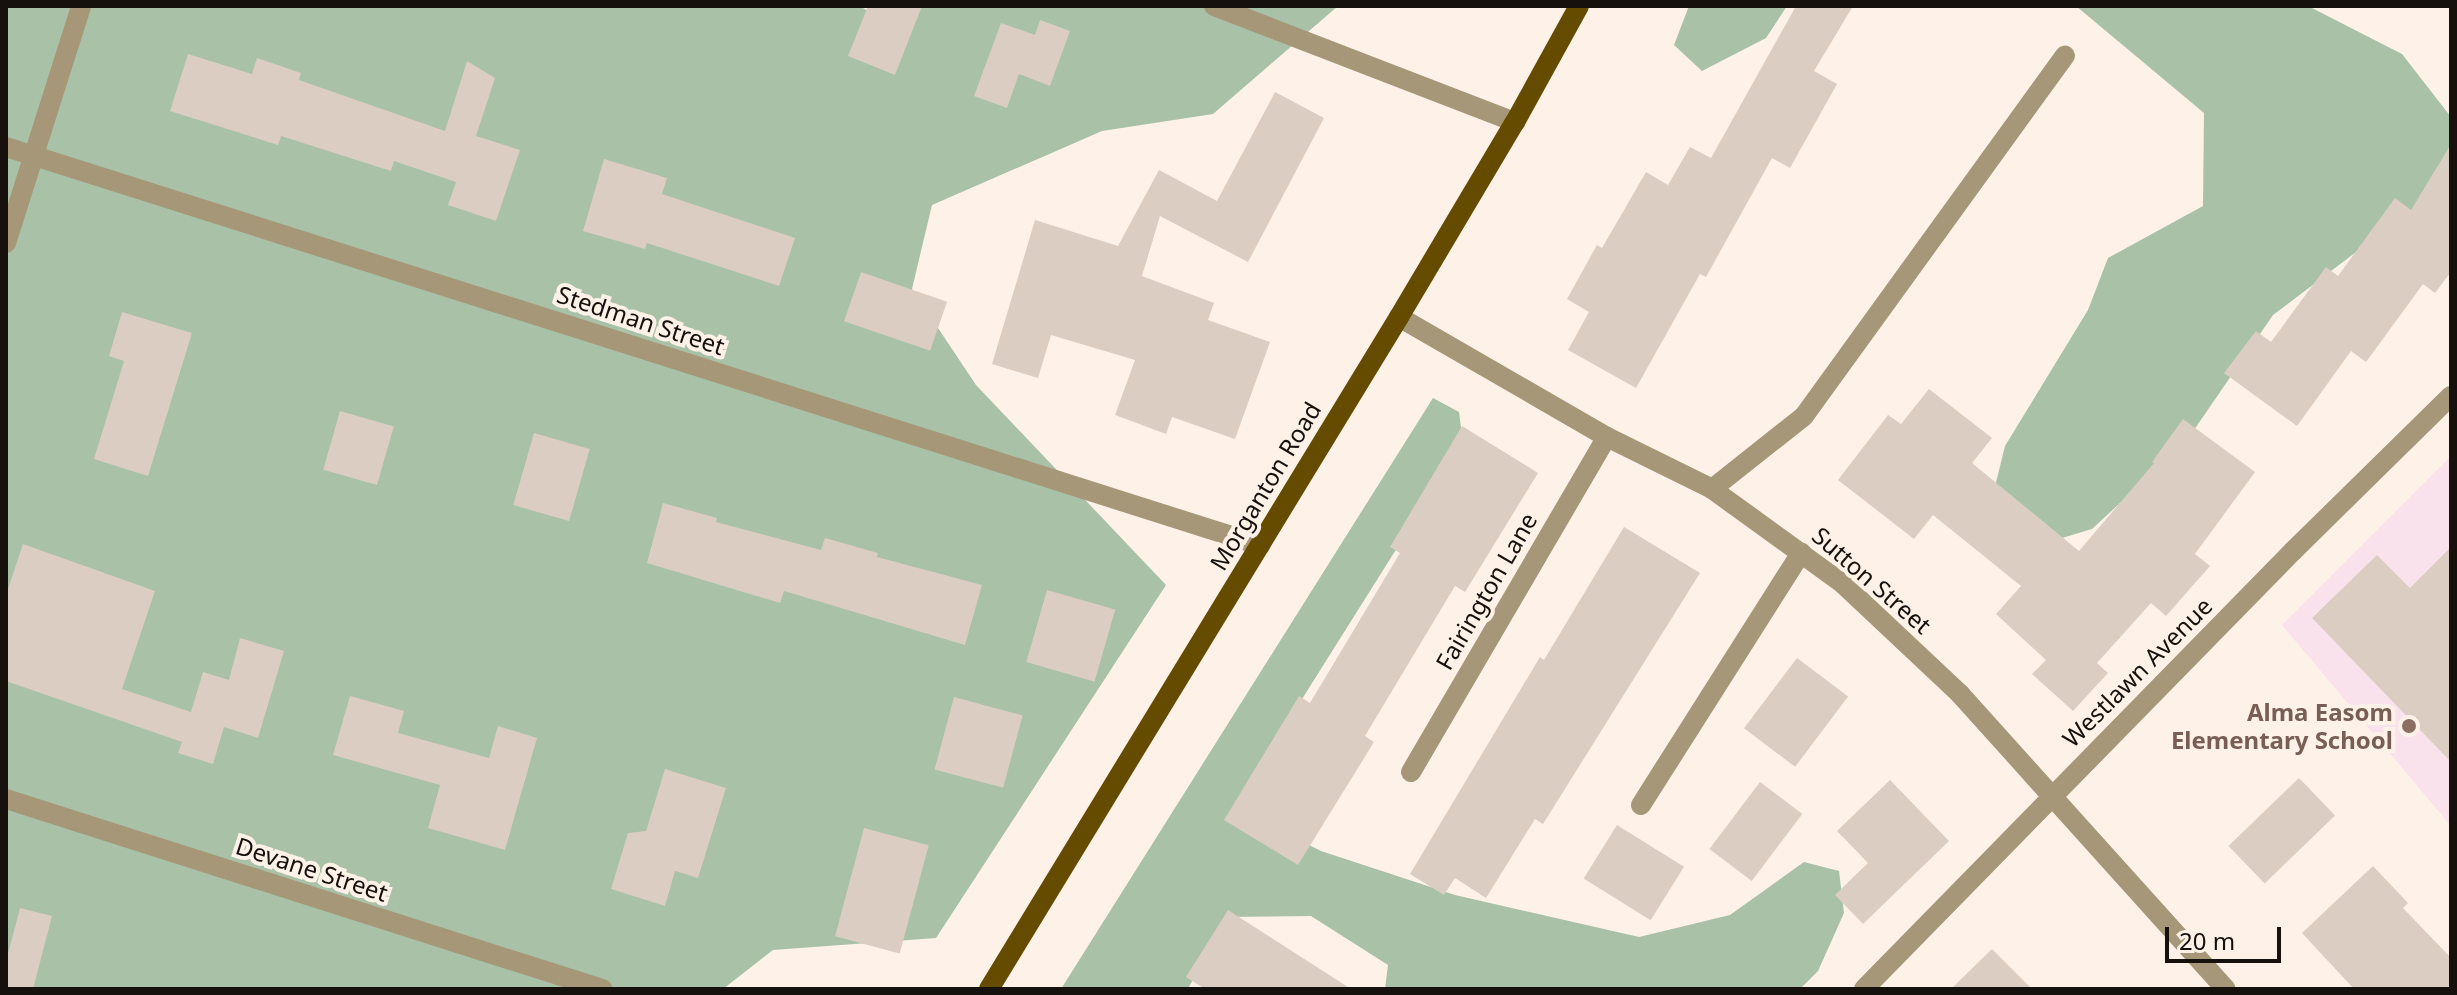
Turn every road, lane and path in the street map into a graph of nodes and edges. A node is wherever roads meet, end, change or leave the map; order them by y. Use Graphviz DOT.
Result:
graph roads {
  1 [pos="81,6"];
  2 [pos="1214,6"];
  3 [pos="1579,6"];
  4 [pos="2065,55"];
  5 [pos="1515,122"];
  6 [pos="6,147"];
  7 [pos="34,155"];
  8 [pos="6,243"];
  9 [pos="1399,317"];
  10 [pos="2451,396"];
  11 [pos="1607,437"];
  12 [pos="1712,489"];
  13 [pos="1260,545"];
  14 [pos="1801,553"];
  15 [pos="1411,772"];
  16 [pos="2052,795"];
  17 [pos="6,799"];
  18 [pos="1641,805"];
  19 [pos="602,989"];
  20 [pos="989,989"];
  21 [pos="1864,989"];
  22 [pos="2226,989"];
  1 -- 7 [label="street"];
  2 -- 5 [label="street"];
  3 -- 5 [label="main road, Morganton Road"];
  4 -- 12 [label="street"];
  5 -- 9 [label="main road, Morganton Road"];
  6 -- 7 [label="street, Stedman Street"];
  7 -- 8 [label="street"];
  7 -- 13 [label="street, Stedman Street"];
  9 -- 11 [label="street, Sutton Street"];
  9 -- 13 [label="main road, Morganton Road"];
  10 -- 16 [label="street, Westlawn Avenue"];
  11 -- 12 [label="street, Sutton Street"];
  11 -- 15 [label="street, Fairington Lane"];
  12 -- 14 [label="street, Sutton Street"];
  13 -- 20 [label="main road, Morganton Road"];
  14 -- 16 [label="street, Sutton Street"];
  14 -- 18 [label="street"];
  16 -- 21 [label="street, Westlawn Avenue"];
  16 -- 22 [label="street, Sutton Street"];
  17 -- 19 [label="street, Devane Street"];
}
